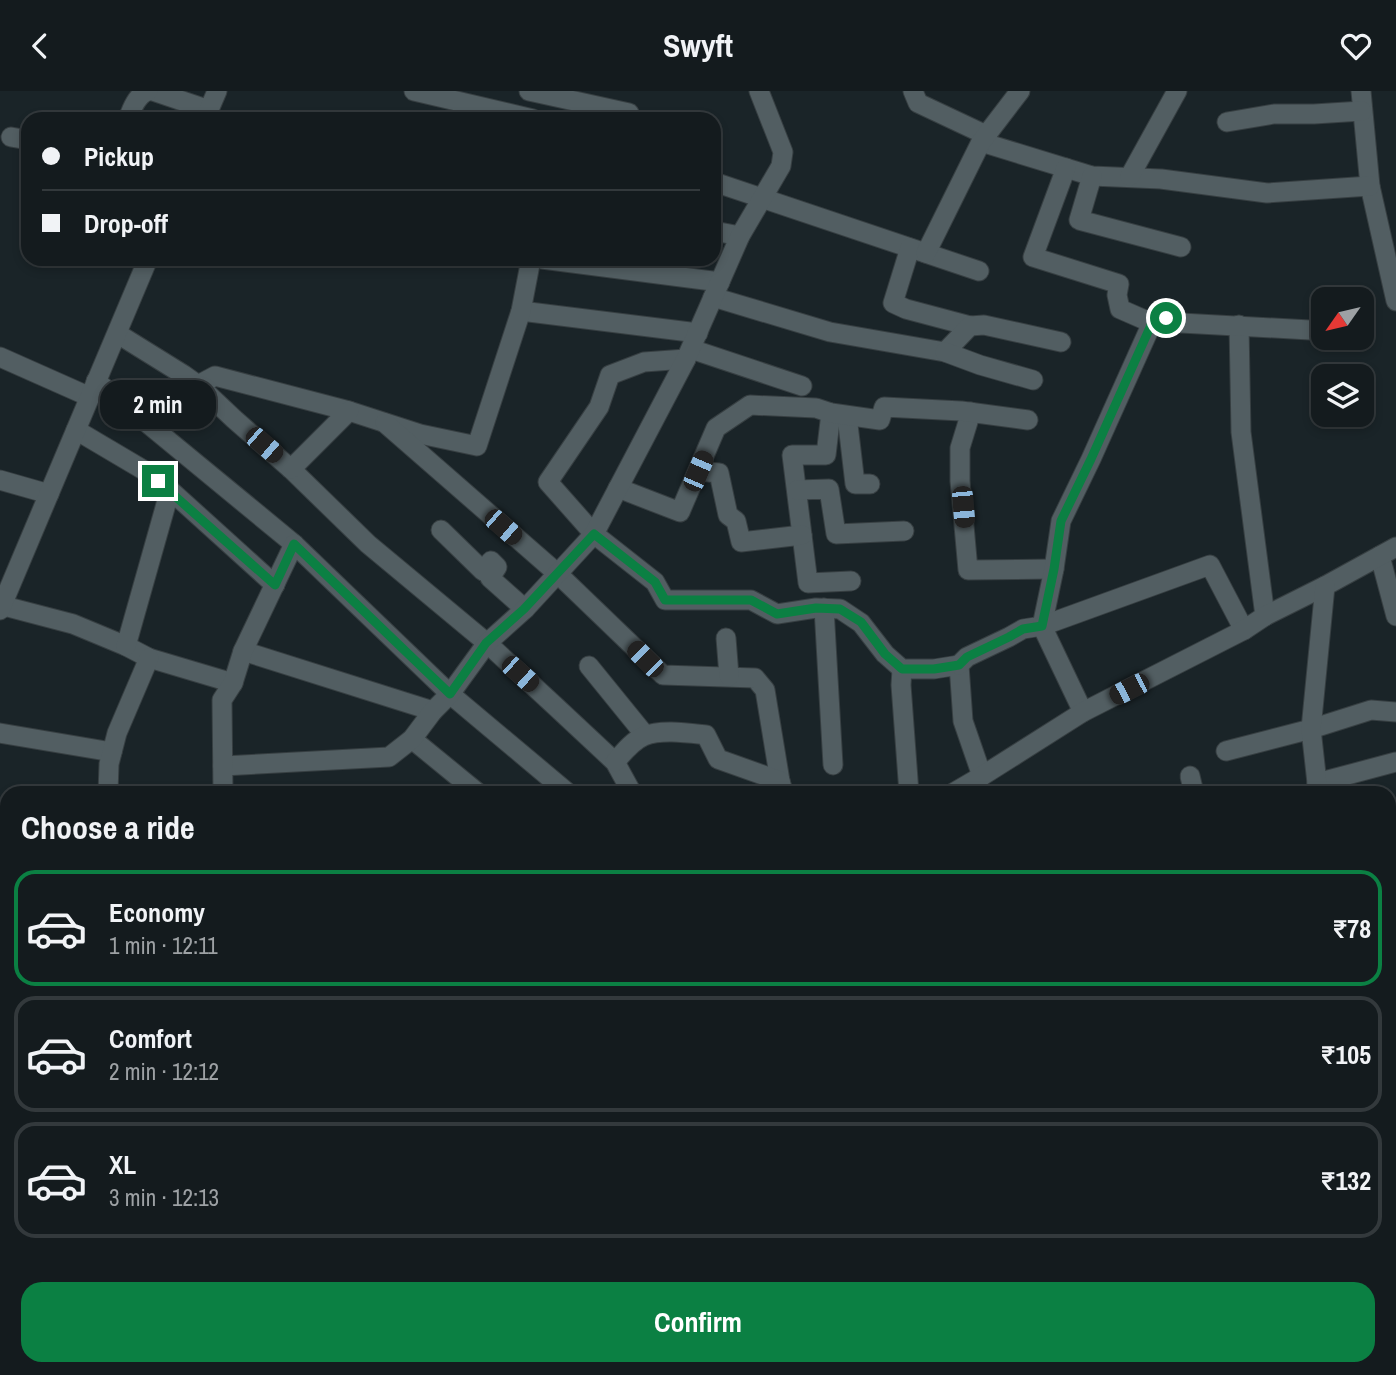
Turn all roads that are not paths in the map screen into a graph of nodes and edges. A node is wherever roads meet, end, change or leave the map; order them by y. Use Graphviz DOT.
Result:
graph roads {
  1 [pos="148,91"];
  2 [pos="153,91"];
  3 [pos="217,91"];
  4 [pos="414,91"];
  5 [pos="529,91"];
  6 [pos="759,91"];
  7 [pos="1020,91"];
  8 [pos="1177,91"];
  9 [pos="918,95"];
  10 [pos="576,96"];
  11 [pos="1362,101"];
  12 [pos="130,112"];
  13 [pos="200,112"];
  14 [pos="208,112"];
  15 [pos="503,112"];
  16 [pos="626,112"];
  17 [pos="1227,123"];
  18 [pos="984,139"];
  19 [pos="1066,168"];
  20 [pos="1092,176"];
  21 [pos="1130,177"];
  22 [pos="721,184"];
  23 [pos="1370,186"];
  24 [pos="761,198"];
  25 [pos="721,232"];
  26 [pos="740,236"];
  27 [pos="1389,236"];
  28 [pos="1181,247"];
  29 [pos="918,251"];
  30 [pos="145,266"];
  31 [pos="530,266"];
  32 [pos="583,266"];
  33 [pos="979,271"];
  34 [pos="717,289"];
  35 [pos="1396,301"];
  36 [pos="521,311"];
  37 [pos="1152,323"];
  38 [pos="970,325"];
  39 [pos="1239,325"];
  40 [pos="1310,330"];
  41 [pos="118,334"];
  42 [pos="1061,342"];
  43 [pos="692,347"];
  44 [pos="945,352"];
  45 [pos="0,357"];
  46 [pos="1033,380"];
  47 [pos="198,385"];
  48 [pos="802,387"];
  49 [pos="93,389"];
  50 [pos="349,411"];
  51 [pos="971,412"];
  52 [pos="839,414"];
  53 [pos="1028,420"];
  54 [pos="385,423"];
  55 [pos="76,430"];
  56 [pos="291,468"];
  57 [pos="698,471"];
  58 [pos="0,480"];
  59 [pos="870,484"];
  60 [pos="618,488"];
  61 [pos="170,490"];
  62 [pos="797,490"];
  63 [pos="49,494"];
  64 [pos="441,530"];
  65 [pos="904,531"];
  66 [pos="594,534"];
  67 [pos="802,534"];
  68 [pos="294,544"];
  69 [pos="1388,551"];
  70 [pos="1054,569"];
  71 [pos="558,574"];
  72 [pos="851,581"];
  73 [pos="275,585"];
  74 [pos="1325,586"];
  75 [pos="1,607"];
  76 [pos="824,608"];
  77 [pos="524,609"];
  78 [pos="1265,616"];
  79 [pos="1396,616"];
  80 [pos="1042,626"];
  81 [pos="1244,630"];
  82 [pos="726,638"];
  83 [pos="486,643"];
  84 [pos="126,646"];
  85 [pos="243,651"];
  86 [pos="149,658"];
  87 [pos="959,665"];
  88 [pos="589,666"];
  89 [pos="902,669"];
  90 [pos="729,676"];
  91 [pos="233,683"];
  92 [pos="450,694"];
  93 [pos="433,711"];
  94 [pos="1083,712"];
  95 [pos="1396,712"];
  96 [pos="1311,729"];
  97 [pos="0,733"];
  98 [pos="645,735"];
  99 [pos="412,739"];
  100 [pos="1226,751"];
  101 [pos="112,752"];
  102 [pos="615,762"];
  103 [pos="1396,762"];
  104 [pos="833,765"];
  105 [pos="223,766"];
  106 [pos="982,776"];
  107 [pos="108,786"];
  108 [pos="223,786"];
  109 [pos="469,786"];
  110 [pos="560,786"];
  111 [pos="628,786"];
  112 [pos="780,786"];
  113 [pos="782,786"];
  114 [pos="908,786"];
  115 [pos="965,786"];
  116 [pos="1318,786"];
  117 [pos="1324,786"];
  1 -- 12 [label="street"];
  2 -- 13 [label="street"];
  3 -- 14 [label="street"];
  4 -- 15 [label="street"];
  5 -- 10 [label="street"];
  6 -- 24 [label="street"];
  7 -- 18 [label="street"];
  8 -- 21 [label="street"];
  9 -- 18 [label="street"];
  10 -- 16 [label="street"];
  11 -- 17 [label="street"];
  11 -- 23 [label="street"];
  18 -- 19 [label="street"];
  18 -- 29 [label="street"];
  19 -- 20 [label="street"];
  19 -- 37 [label="street"];
  20 -- 21 [label="street"];
  20 -- 28 [label="street"];
  21 -- 23 [label="street"];
  22 -- 24 [label="street"];
  23 -- 27 [label="street"];
  24 -- 26 [label="street"];
  24 -- 29 [label="street"];
  25 -- 26 [label="street"];
  26 -- 34 [label="street"];
  27 -- 35 [label="street"];
  29 -- 33 [label="street"];
  29 -- 38 [label="street"];
  30 -- 41 [label="street"];
  31 -- 36 [label="street"];
  32 -- 34 [label="street"];
  34 -- 43 [label="street"];
  34 -- 44 [label="street"];
  36 -- 43 [label="street"];
  36 -- 54 [label="street"];
  37 -- 39 [label="street"];
  37 -- 70 [label="street"];
  38 -- 42 [label="street"];
  38 -- 44 [label="street"];
  39 -- 40 [label="street"];
  39 -- 78 [label="street"];
  41 -- 47 [label="street"];
  41 -- 49 [label="street"];
  43 -- 48 [label="street"];
  43 -- 60 [label="street"];
  43 -- 66 [label="street"];
  44 -- 46 [label="street"];
  45 -- 49 [label="street"];
  47 -- 50 [label="street"];
  47 -- 56 [label="street"];
  49 -- 55 [label="street"];
  49 -- 68 [label="street"];
  50 -- 54 [label="street"];
  50 -- 56 [label="street"];
  51 -- 52 [label="street"];
  51 -- 53 [label="street"];
  51 -- 70 [label="street"];
  52 -- 57 [label="street"];
  52 -- 59 [label="street"];
  52 -- 62 [label="street"];
  54 -- 71 [label="street"];
  55 -- 61 [label="street"];
  55 -- 63 [label="street"];
  56 -- 83 [label="street"];
  57 -- 60 [label="street"];
  57 -- 67 [label="street"];
  58 -- 63 [label="street"];
  60 -- 66 [label="street"];
  61 -- 73 [label="street"];
  61 -- 84 [label="street"];
  62 -- 65 [label="street"];
  62 -- 67 [label="street"];
  63 -- 75 [label="street"];
  64 -- 77 [label="street"];
  66 -- 71 [label="street"];
  66 -- 76 [label="street"];
  67 -- 72 [label="street"];
  68 -- 73 [label="street"];
  68 -- 92 [label="street"];
  69 -- 74 [label="street"];
  69 -- 79 [label="street"];
  70 -- 80 [label="street"];
  71 -- 77 [label="street"];
  71 -- 90 [label="street"];
  73 -- 85 [label="street"];
  74 -- 78 [label="street"];
  74 -- 96 [label="street"];
  75 -- 84 [label="street"];
  76 -- 89 [label="street"];
  76 -- 104 [label="street"];
  77 -- 83 [label="street"];
  78 -- 81 [label="street"];
  80 -- 81 [label="street"];
  80 -- 87 [label="street"];
  80 -- 94 [label="street"];
  81 -- 94 [label="street"];
  82 -- 90 [label="street"];
  83 -- 92 [label="street"];
  83 -- 102 [label="street"];
  84 -- 86 [label="street"];
  85 -- 91 [label="street"];
  85 -- 93 [label="street"];
  86 -- 91 [label="street"];
  86 -- 101 [label="street"];
  87 -- 89 [label="street"];
  87 -- 106 [label="street"];
  88 -- 98 [label="street"];
  89 -- 114 [label="street"];
  90 -- 113 [label="street"];
  91 -- 105 [label="street"];
  92 -- 93 [label="street"];
  92 -- 110 [label="street"];
  93 -- 99 [label="street"];
  94 -- 106 [label="street"];
  95 -- 96 [label="street"];
  96 -- 100 [label="street"];
  96 -- 116 [label="street"];
  97 -- 101 [label="street"];
  98 -- 102 [label="street"];
  98 -- 112 [label="street"];
  99 -- 105 [label="street"];
  99 -- 109 [label="street"];
  101 -- 107 [label="street"];
  102 -- 111 [label="street"];
  103 -- 117 [label="street"];
  105 -- 108 [label="street"];
  106 -- 115 [label="street"];
}
